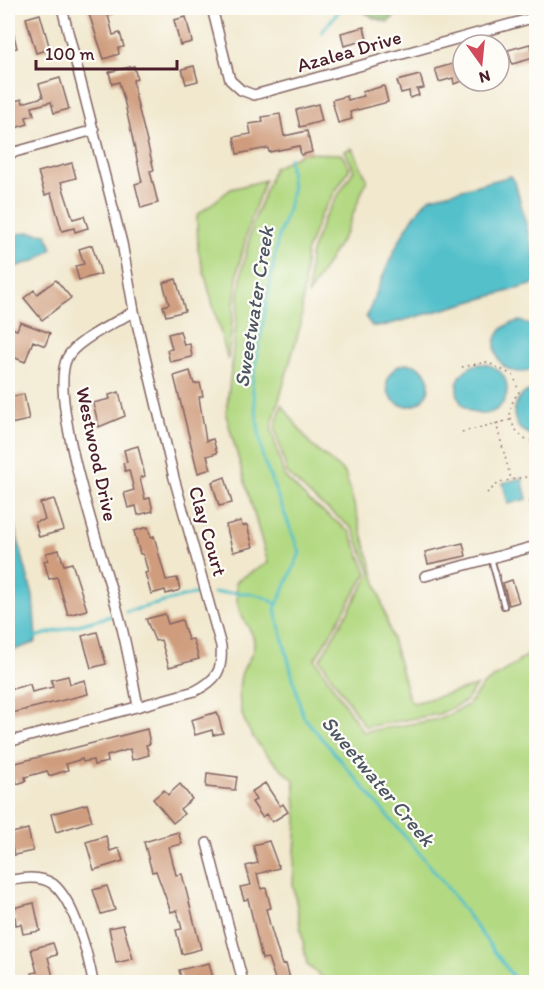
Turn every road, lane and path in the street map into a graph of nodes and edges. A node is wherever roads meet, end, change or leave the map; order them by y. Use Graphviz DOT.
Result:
graph roads {
  1 [pos="62,8"];
  2 [pos="212,8"];
  3 [pos="537,17"];
  4 [pos="94,130"];
  5 [pos="8,154"];
  6 [pos="134,311"];
  7 [pos="462,367"];
  8 [pos="511,420"];
  9 [pos="496,423"];
  10 [pos="462,432"];
  11 [pos="537,442"];
  12 [pos="537,475"];
  13 [pos="511,479"];
  14 [pos="487,493"];
  15 [pos="537,499"];
  16 [pos="537,525"];
  17 [pos="537,546"];
  18 [pos="491,558"];
  19 [pos="425,576"];
  20 [pos="504,606"];
  21 [pos="138,706"];
  22 [pos="8,742"];
  23 [pos="207,843"];
  24 [pos="8,881"];
  25 [pos="93,982"];
  26 [pos="243,982"];
  1 -- 4 [label="street"];
  2 -- 3 [label="street, Azalea Drive"];
  4 -- 5 [label="street"];
  4 -- 6 [label="street"];
  6 -- 21 [label="street, Westwood Drive"];
  6 -- 21 [label="street, Clay Court"];
  7 -- 8 [label="path"];
  8 -- 9 [label="path"];
  8 -- 11 [label="path"];
  9 -- 10 [label="path"];
  9 -- 13 [label="path"];
  12 -- 13 [label="path"];
  13 -- 14 [label="path"];
  15 -- 16 [label="path"];
  17 -- 18 [label="street"];
  18 -- 19 [label="street"];
  18 -- 20 [label="lane"];
  21 -- 22 [label="street"];
  23 -- 26 [label="street"];
  24 -- 25 [label="street"];
}
